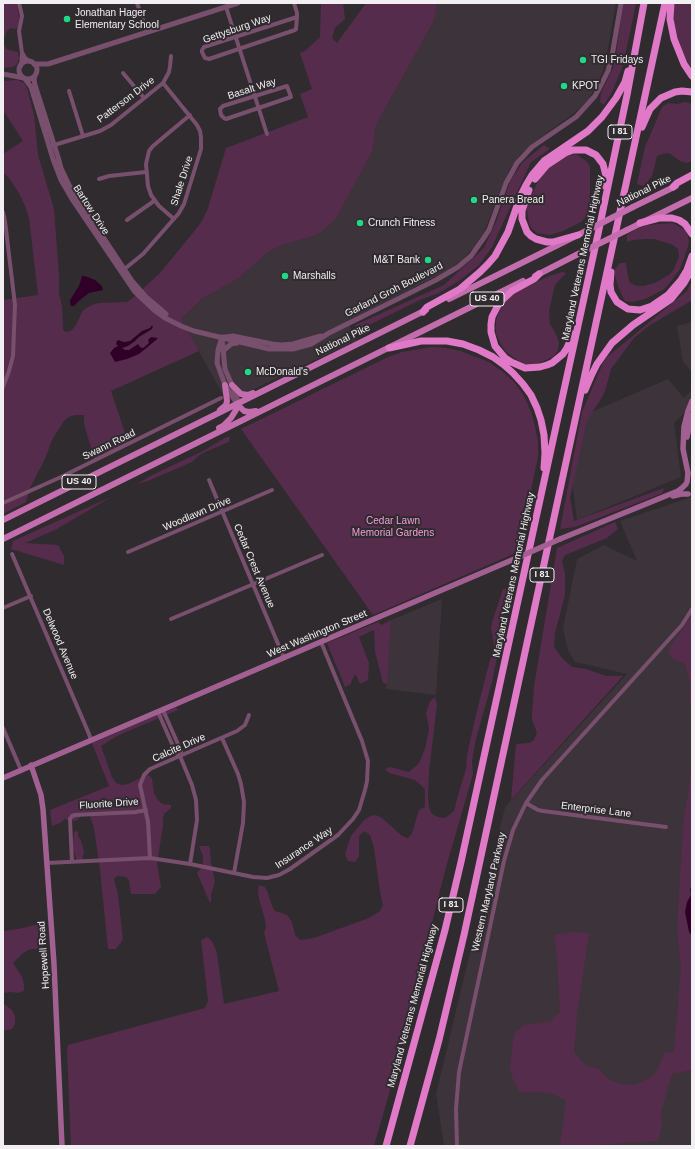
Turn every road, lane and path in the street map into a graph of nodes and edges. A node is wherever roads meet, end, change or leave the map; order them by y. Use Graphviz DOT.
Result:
graph roads {
  1 [pos="19,3"];
  2 [pos="137,3"];
  3 [pos="238,3"];
  4 [pos="294,3"];
  5 [pos="621,3"];
  6 [pos="644,3"];
  7 [pos="665,3"];
  8 [pos="671,3"];
  9 [pos="226,7"];
  10 [pos="297,17"];
  11 [pos="640,28"];
  12 [pos="147,32"];
  13 [pos="235,37"];
  14 [pos="239,49"];
  15 [pos="22,54"];
  16 [pos="171,56"];
  17 [pos="32,63"];
  18 [pos="48,64"];
  19 [pos="20,67"];
  20 [pos="123,73"];
  21 [pos="5,74"];
  22 [pos="35,75"];
  23 [pos="692,76"];
  24 [pos="24,78"];
  25 [pos="163,83"];
  26 [pos="70,91"];
  27 [pos="692,92"];
  28 [pos="255,96"];
  29 [pos="144,98"];
  30 [pos="259,108"];
  31 [pos="190,115"];
  32 [pos="267,134"];
  33 [pos="84,136"];
  34 [pos="52,146"];
  35 [pos="146,172"];
  36 [pos="692,175"];
  37 [pos="692,178"];
  38 [pos="99,179"];
  39 [pos="627,179"];
  40 [pos="673,187"];
  41 [pos="692,198"];
  42 [pos="154,201"];
  43 [pos="3,212"];
  44 [pos="174,219"];
  45 [pos="127,220"];
  46 [pos="618,220"];
  47 [pos="640,224"];
  48 [pos="598,234"];
  49 [pos="692,234"];
  50 [pos="578,235"];
  51 [pos="692,256"];
  52 [pos="692,269"];
  53 [pos="590,270"];
  54 [pos="122,271"];
  55 [pos="539,274"];
  56 [pos="423,312"];
  57 [pos="329,334"];
  58 [pos="222,338"];
  59 [pos="240,343"];
  60 [pos="389,348"];
  61 [pos="223,351"];
  62 [pos="339,353"];
  63 [pos="225,385"];
  64 [pos="232,385"];
  65 [pos="3,387"];
  66 [pos="221,398"];
  67 [pos="692,401"];
  68 [pos="237,404"];
  69 [pos="265,409"];
  70 [pos="692,415"];
  71 [pos="210,418"];
  72 [pos="572,436"];
  73 [pos="178,452"];
  74 [pos="692,473"];
  75 [pos="209,480"];
  76 [pos="688,482"];
  77 [pos="272,490"];
  78 [pos="690,495"];
  79 [pos="3,503"];
  80 [pos="639,507"];
  81 [pos="222,512"];
  82 [pos="3,520"];
  83 [pos="3,539"];
  84 [pos="531,543"];
  85 [pos="128,552"];
  86 [pos="12,554"];
  87 [pos="322,555"];
  88 [pos="253,585"];
  89 [pos="31,596"];
  90 [pos="3,608"];
  91 [pos="692,609"];
  92 [pos="171,619"];
  93 [pos="321,642"];
  94 [pos="284,658"];
  95 [pos="160,711"];
  96 [pos="249,715"];
  97 [pos="3,728"];
  98 [pos="222,738"];
  99 [pos="91,740"];
  100 [pos="180,756"];
  101 [pos="32,765"];
  102 [pos="21,770"];
  103 [pos="3,778"];
  104 [pos="526,803"];
  105 [pos="146,810"];
  106 [pos="666,827"];
  107 [pos="150,858"];
  108 [pos="72,862"];
  109 [pos="47,863"];
  110 [pos="190,864"];
  111 [pos="234,873"];
  112 [pos="62,1146"];
  113 [pos="386,1146"];
  114 [pos="410,1146"];
  115 [pos="457,1146"];
  1 -- 15 [label="street"];
  2 -- 12 [label="street"];
  3 -- 9 [label="street"];
  4 -- 10 [label="street"];
  5 -- 57 [label="street, Garland Groh Boulevard"];
  6 -- 11 [label="highway, Maryland Veterans Memorial Highway / I 81"];
  7 -- 39 [label="highway, I 81"];
  8 -- 23 [label="highway"];
  9 -- 12 [label="street"];
  9 -- 13 [label="street"];
  10 -- 13 [label="street, Gettysburg Way"];
  10 -- 14 [label="street, Gettysburg Way"];
  11 -- 48 [label="highway, Maryland Veterans Memorial Highway / I 81"];
  11 -- 56 [label="highway"];
  12 -- 18 [label="street"];
  13 -- 14 [label="street"];
  13 -- 14 [label="street, Gettysburg Way"];
  14 -- 28 [label="street"];
  15 -- 17 [label="street"];
  15 -- 19 [label="street"];
  16 -- 25 [label="street, Patterson Drive"];
  17 -- 18 [label="street"];
  17 -- 19 [label="street"];
  17 -- 22 [label="street"];
  18 -- 22 [label="street"];
  19 -- 21 [label="street"];
  19 -- 24 [label="street"];
  20 -- 29 [label="street"];
  21 -- 24 [label="street"];
  22 -- 24 [label="street"];
  22 -- 34 [label="street, Bartow Drive"];
  24 -- 34 [label="street, Bartow Drive"];
  25 -- 29 [label="street, Patterson Drive"];
  25 -- 31 [label="street, Shale Drive"];
  26 -- 33 [label="street"];
  27 -- 39 [label="highway"];
  28 -- 30 [label="street"];
  28 -- 30 [label="street, Basalt Way"];
  28 -- 30 [label="street, Basalt Way"];
  29 -- 33 [label="street, Patterson Drive"];
  30 -- 32 [label="street"];
  31 -- 35 [label="street"];
  31 -- 44 [label="street, Shale Drive"];
  33 -- 34 [label="street, Patterson Drive"];
  34 -- 54 [label="street, Bartow Drive"];
  35 -- 38 [label="street"];
  35 -- 42 [label="street"];
  36 -- 40 [label="highway"];
  37 -- 40 [label="main road, National Pike / US 40"];
  39 -- 46 [label="highway, I 81"];
  40 -- 50 [label="main road, National Pike / US 40, bridge"];
  41 -- 47 [label="main road, US 40"];
  42 -- 44 [label="street"];
  42 -- 45 [label="street"];
  43 -- 65 [label="street"];
  44 -- 54 [label="street, Shale Drive"];
  46 -- 51 [label="highway"];
  46 -- 72 [label="highway, I 81"];
  47 -- 49 [label="highway"];
  47 -- 55 [label="main road, US 40, bridge"];
  48 -- 50 [label="highway"];
  48 -- 53 [label="highway, Maryland Veterans Memorial Highway / I 81"];
  50 -- 56 [label="main road, National Pike / US 40"];
  52 -- 72 [label="highway"];
  53 -- 55 [label="highway"];
  53 -- 84 [label="highway, Maryland Veterans Memorial Highway / I 81"];
  54 -- 58 [label="street, Bartow Drive"];
  55 -- 60 [label="main road, US 40"];
  56 -- 62 [label="main road, National Pike / US 40"];
  57 -- 58 [label="street, Garland Groh Boulevard"];
  57 -- 59 [label="street, Garland Groh Boulevard"];
  58 -- 59 [label="street, Garland Groh Boulevard"];
  58 -- 61 [label="street"];
  58 -- 63 [label="street"];
  59 -- 61 [label="street"];
  60 -- 69 [label="main road, US 40"];
  60 -- 84 [label="highway"];
  61 -- 64 [label="street"];
  62 -- 64 [label="main road"];
  62 -- 68 [label="main road, National Pike / US 40"];
  63 -- 68 [label="street"];
  63 -- 71 [label="main road"];
  64 -- 68 [label="street"];
  66 -- 79 [label="street, Swann Road"];
  67 -- 76 [label="main road"];
  68 -- 69 [label="main road"];
  68 -- 71 [label="main road, National Pike / US 40"];
  68 -- 73 [label="main road"];
  69 -- 73 [label="main road, US 40"];
  70 -- 74 [label="main road"];
  71 -- 82 [label="main road, National Pike / US 40"];
  72 -- 114 [label="highway, I 81"];
  73 -- 83 [label="main road, US 40"];
  75 -- 81 [label="street, Cedar Crest Avenue"];
  76 -- 78 [label="main road"];
  76 -- 80 [label="main road, West Washington Street"];
  77 -- 81 [label="street, Woodlawn Drive"];
  78 -- 80 [label="main road, West Washington Street"];
  80 -- 93 [label="main road, West Washington Street, bridge"];
  81 -- 85 [label="street, Woodlawn Drive"];
  81 -- 88 [label="street, Cedar Crest Avenue"];
  84 -- 113 [label="highway, Maryland Veterans Memorial Highway / I 81"];
  86 -- 89 [label="street, Delwood Avenue"];
  87 -- 88 [label="street"];
  88 -- 92 [label="street"];
  88 -- 94 [label="street, Cedar Crest Avenue"];
  89 -- 90 [label="street"];
  89 -- 99 [label="street, Delwood Avenue"];
  91 -- 104 [label="street, Western Maryland Parkway"];
  93 -- 94 [label="main road, West Washington Street"];
  93 -- 111 [label="street, Insurance Way"];
  94 -- 95 [label="main road, West Washington Street"];
  95 -- 99 [label="main road, West Washington Street"];
  95 -- 100 [label="street"];
  96 -- 98 [label="street, Calcite Drive"];
  97 -- 102 [label="street"];
  98 -- 100 [label="street, Calcite Drive"];
  98 -- 111 [label="street"];
  99 -- 101 [label="main road, West Washington Street"];
  100 -- 105 [label="street, Calcite Drive"];
  100 -- 110 [label="street"];
  101 -- 102 [label="main road, West Washington Street"];
  101 -- 109 [label="main road, Hopewell Road"];
  102 -- 103 [label="main road, West Washington Street"];
  104 -- 106 [label="street, Enterprise Lane"];
  104 -- 115 [label="street, Western Maryland Parkway"];
  105 -- 107 [label="street, Calcite Drive"];
  105 -- 108 [label="street, Fluorite Drive"];
  107 -- 108 [label="street, Insurance Way"];
  107 -- 110 [label="street, Insurance Way"];
  108 -- 109 [label="street, Insurance Way"];
  109 -- 112 [label="main road, Hopewell Road"];
  110 -- 111 [label="street, Insurance Way"];
}
